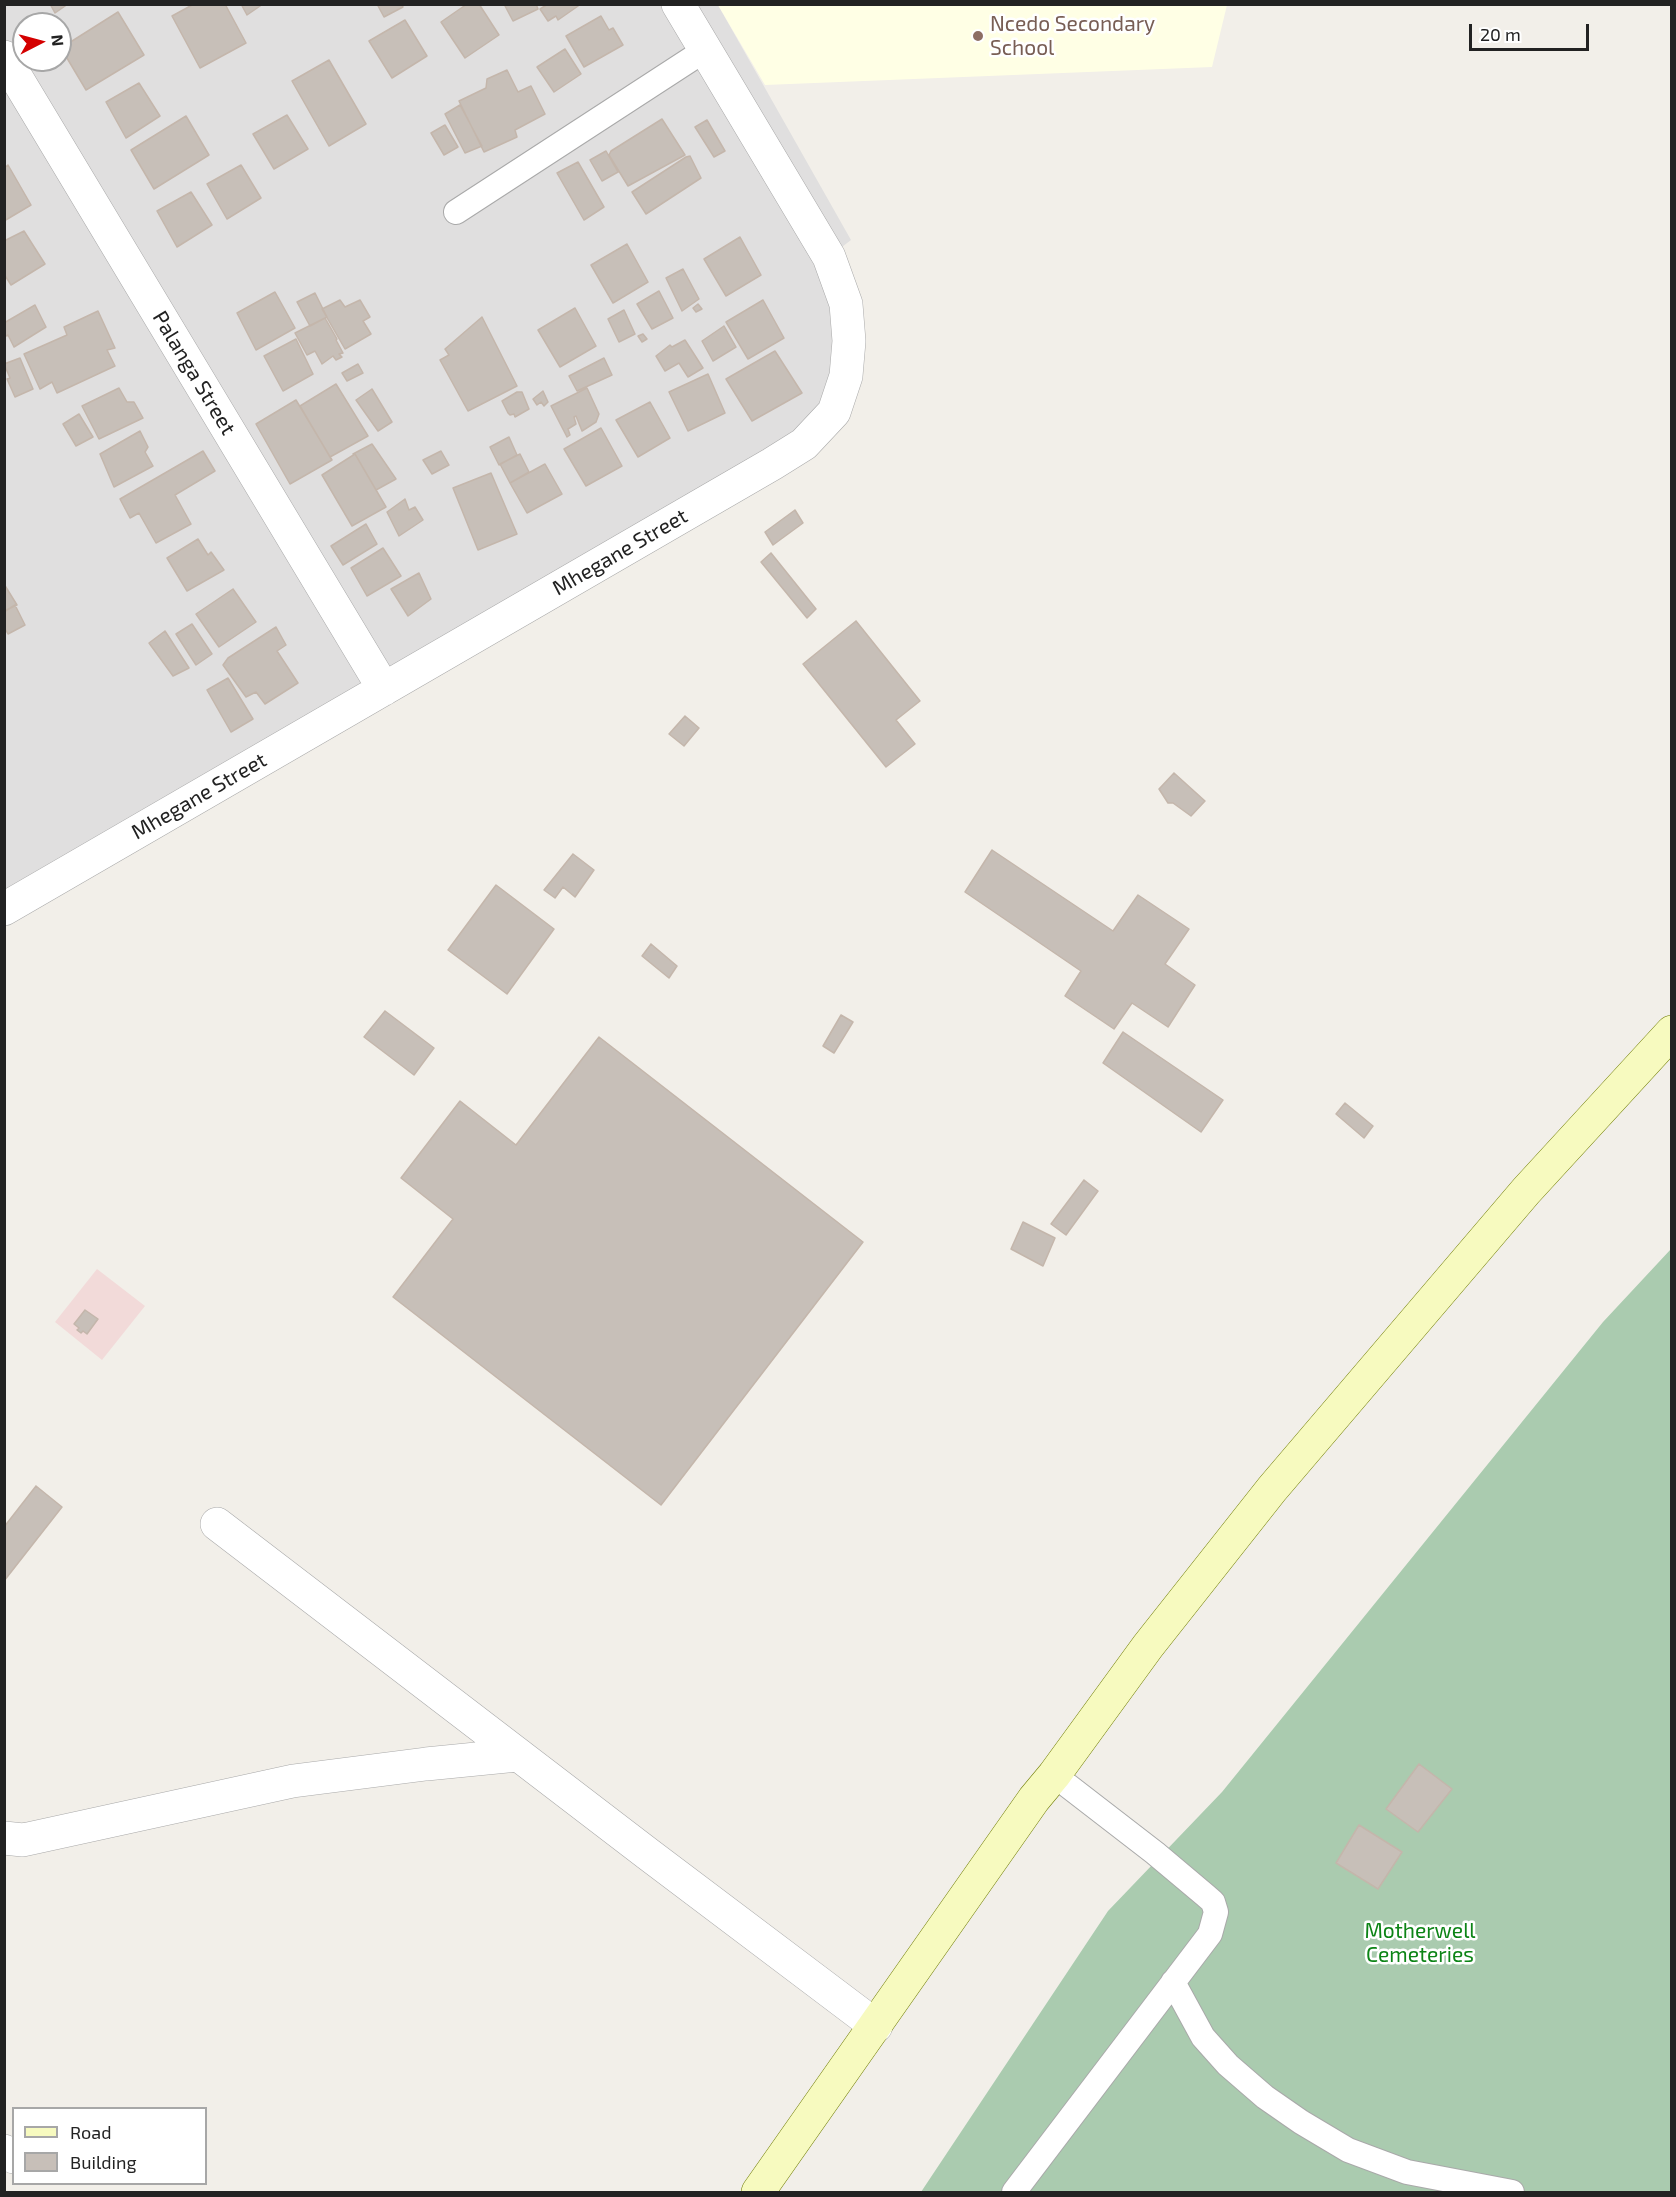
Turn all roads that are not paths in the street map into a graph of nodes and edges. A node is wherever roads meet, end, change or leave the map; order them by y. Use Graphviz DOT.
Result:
graph roads {
  1 [pos="678,4"];
  2 [pos="705,50"];
  3 [pos="4,57"];
  4 [pos="456,212"];
  5 [pos="384,689"];
  6 [pos="4,909"];
  7 [pos="1671,1032"];
  8 [pos="217,1524"];
  9 [pos="517,1755"];
  10 [pos="1054,1775"];
  11 [pos="4,1838"];
  12 [pos="1173,1982"];
  13 [pos="876,2026"];
  14 [pos="758,2193"];
  15 [pos="1014,2193"];
  16 [pos="1512,2193"];
  1 -- 2 [label="street, Mhegane Street"];
  2 -- 4 [label="lane"];
  2 -- 5 [label="street, Mhegane Street"];
  3 -- 5 [label="street, Palanga Street"];
  5 -- 6 [label="street, Mhegane Street"];
  7 -- 10 [label="main road"];
  8 -- 9 [label="street"];
  9 -- 11 [label="street"];
  9 -- 13 [label="street"];
  10 -- 12 [label="lane"];
  10 -- 13 [label="main road"];
  12 -- 15 [label="lane"];
  12 -- 16 [label="lane"];
  13 -- 14 [label="main road"];
}
